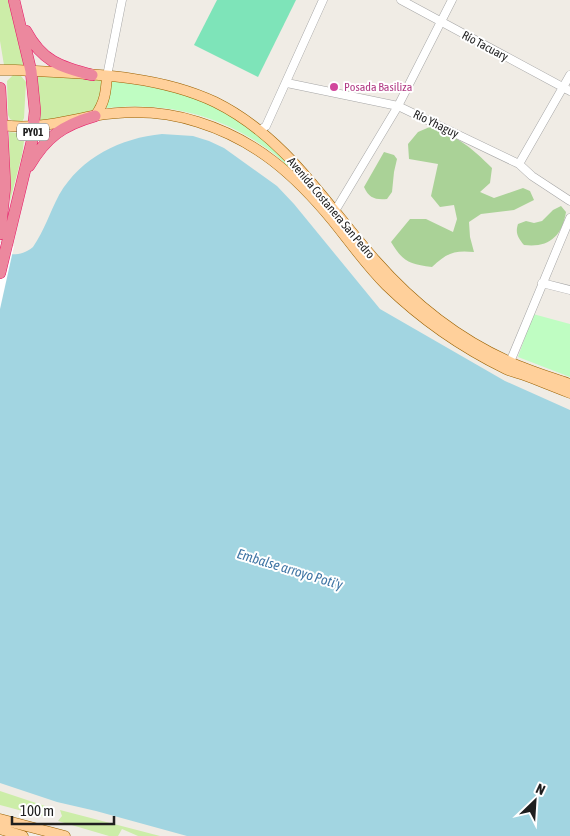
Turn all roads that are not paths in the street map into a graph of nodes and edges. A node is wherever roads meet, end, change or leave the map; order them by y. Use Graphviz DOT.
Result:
graph roads {
  1 [pos="14,0"];
  2 [pos="122,0"];
  3 [pos="324,0"];
  4 [pos="401,0"];
  5 [pos="452,0"];
  6 [pos="20,18"];
  7 [pos="440,22"];
  8 [pos="0,70"];
  9 [pos="31,71"];
  10 [pos="92,75"];
  11 [pos="570,75"];
  12 [pos="107,76"];
  13 [pos="287,83"];
  14 [pos="0,88"];
  15 [pos="566,89"];
  16 [pos="398,106"];
  17 [pos="95,116"];
  18 [pos="1,125"];
  19 [pos="33,127"];
  20 [pos="260,130"];
  21 [pos="0,163"];
  22 [pos="519,164"];
  23 [pos="23,176"];
  24 [pos="5,186"];
  25 [pos="570,201"];
  26 [pos="334,211"];
  27 [pos="570,218"];
  28 [pos="0,234"];
  29 [pos="0,273"];
  30 [pos="542,283"];
  31 [pos="570,290"];
  32 [pos="510,362"];
  33 [pos="570,384"];
  34 [pos="570,393"];
  35 [pos="0,819"];
  36 [pos="0,829"];
  37 [pos="59,835"];
  38 [pos="23,836"];
  1 -- 6 [label="highway, PY01"];
  2 -- 12 [label="street"];
  3 -- 13 [label="street"];
  4 -- 7 [label="street, Río Tacuary"];
  5 -- 7 [label="street"];
  6 -- 9 [label="highway, PY01"];
  6 -- 10 [label="highway"];
  7 -- 15 [label="street, Río Tacuary"];
  7 -- 16 [label="street"];
  8 -- 9 [label="main road, Avenida Costanera San Pedro"];
  9 -- 10 [label="main road, Avenida Costanera San Pedro"];
  9 -- 19 [label="highway, PY01"];
  10 -- 12 [label="main road, Avenida Costanera San Pedro"];
  11 -- 15 [label="street"];
  12 -- 17 [label="main road"];
  12 -- 20 [label="main road, Avenida Costanera San Pedro"];
  13 -- 16 [label="street, Río Yhaguy"];
  13 -- 20 [label="street"];
  14 -- 18 [label="highway, PY01"];
  15 -- 22 [label="street"];
  16 -- 22 [label="street, Río Yhaguy"];
  16 -- 26 [label="street"];
  17 -- 19 [label="main road, Avenida Costanera San Pedro"];
  17 -- 23 [label="highway"];
  17 -- 34 [label="main road, Avenida Costanera San Pedro"];
  18 -- 19 [label="main road, Avenida Costanera San Pedro"];
  18 -- 24 [label="highway, PY01"];
  19 -- 23 [label="highway, PY01"];
  20 -- 26 [label="main road, Avenida Costanera San Pedro"];
  21 -- 24 [label="highway"];
  22 -- 25 [label="street, Río Yhaguy"];
  23 -- 29 [label="highway, PY01"];
  24 -- 28 [label="highway, PY01"];
  26 -- 32 [label="main road, Avenida Costanera San Pedro"];
  27 -- 30 [label="street"];
  30 -- 31 [label="street"];
  30 -- 32 [label="street"];
  32 -- 33 [label="main road, Avenida Costanera San Pedro"];
  35 -- 37 [label="main road"];
  36 -- 38 [label="main road"];
}
